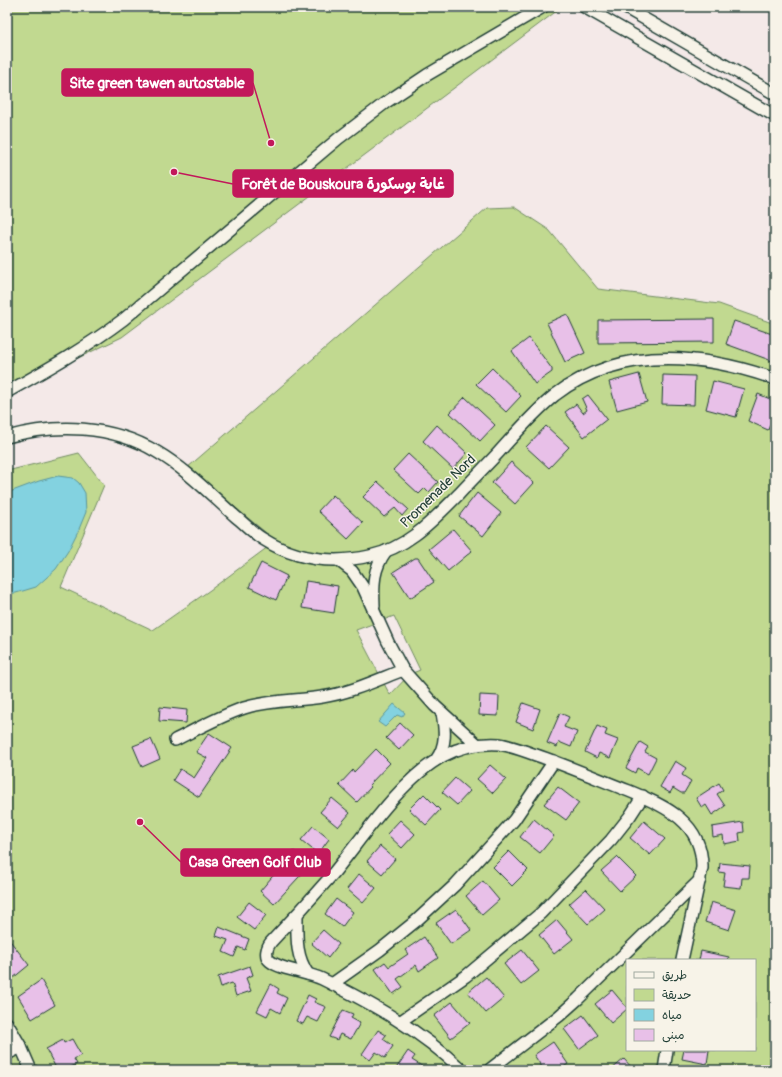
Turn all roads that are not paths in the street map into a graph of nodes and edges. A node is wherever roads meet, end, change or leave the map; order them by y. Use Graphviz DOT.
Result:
graph roads {
  1 [pos="543,7"];
  2 [pos="584,7"];
  3 [pos="624,7"];
  4 [pos="775,94"];
  5 [pos="775,116"];
  6 [pos="775,379"];
  7 [pos="7,392"];
  8 [pos="7,437"];
  9 [pos="386,551"];
  10 [pos="339,561"];
  11 [pos="374,610"];
  12 [pos="403,670"];
  13 [pos="442,713"];
  14 [pos="174,740"];
  15 [pos="478,745"];
  16 [pos="435,761"];
  17 [pos="554,761"];
  18 [pos="643,796"];
  19 [pos="700,880"];
  20 [pos="297,915"];
  21 [pos="682,959"];
  22 [pos="308,974"];
  23 [pos="332,984"];
  24 [pos="401,1021"];
  25 [pos="7,1023"];
  26 [pos="21,1047"];
  27 [pos="667,1051"];
  28 [pos="7,1054"];
  29 [pos="31,1070"];
  30 [pos="462,1070"];
  31 [pos="489,1070"];
  32 [pos="664,1070"];
  1 -- 7 [label="street"];
  2 -- 5 [label="street"];
  3 -- 4 [label="street"];
  6 -- 9 [label="street, Promenade Nord"];
  8 -- 10 [label="street, Promenade Nord"];
  9 -- 10 [label="street, Promenade Nord"];
  9 -- 11 [label="street"];
  10 -- 11 [label="street"];
  11 -- 12 [label="street"];
  12 -- 13 [label="street"];
  12 -- 14 [label="street"];
  13 -- 15 [label="street"];
  13 -- 16 [label="street"];
  15 -- 16 [label="street"];
  15 -- 17 [label="street"];
  16 -- 20 [label="street"];
  17 -- 18 [label="street"];
  17 -- 23 [label="street"];
  18 -- 19 [label="street"];
  18 -- 24 [label="street"];
  19 -- 21 [label="street"];
  19 -- 31 [label="street"];
  20 -- 22 [label="street"];
  20 -- 22 [label="street"];
  22 -- 23 [label="street"];
  23 -- 24 [label="street"];
  24 -- 30 [label="street"];
  25 -- 26 [label="street"];
  26 -- 28 [label="street"];
  26 -- 29 [label="street"];
  27 -- 32 [label="street"];
}
